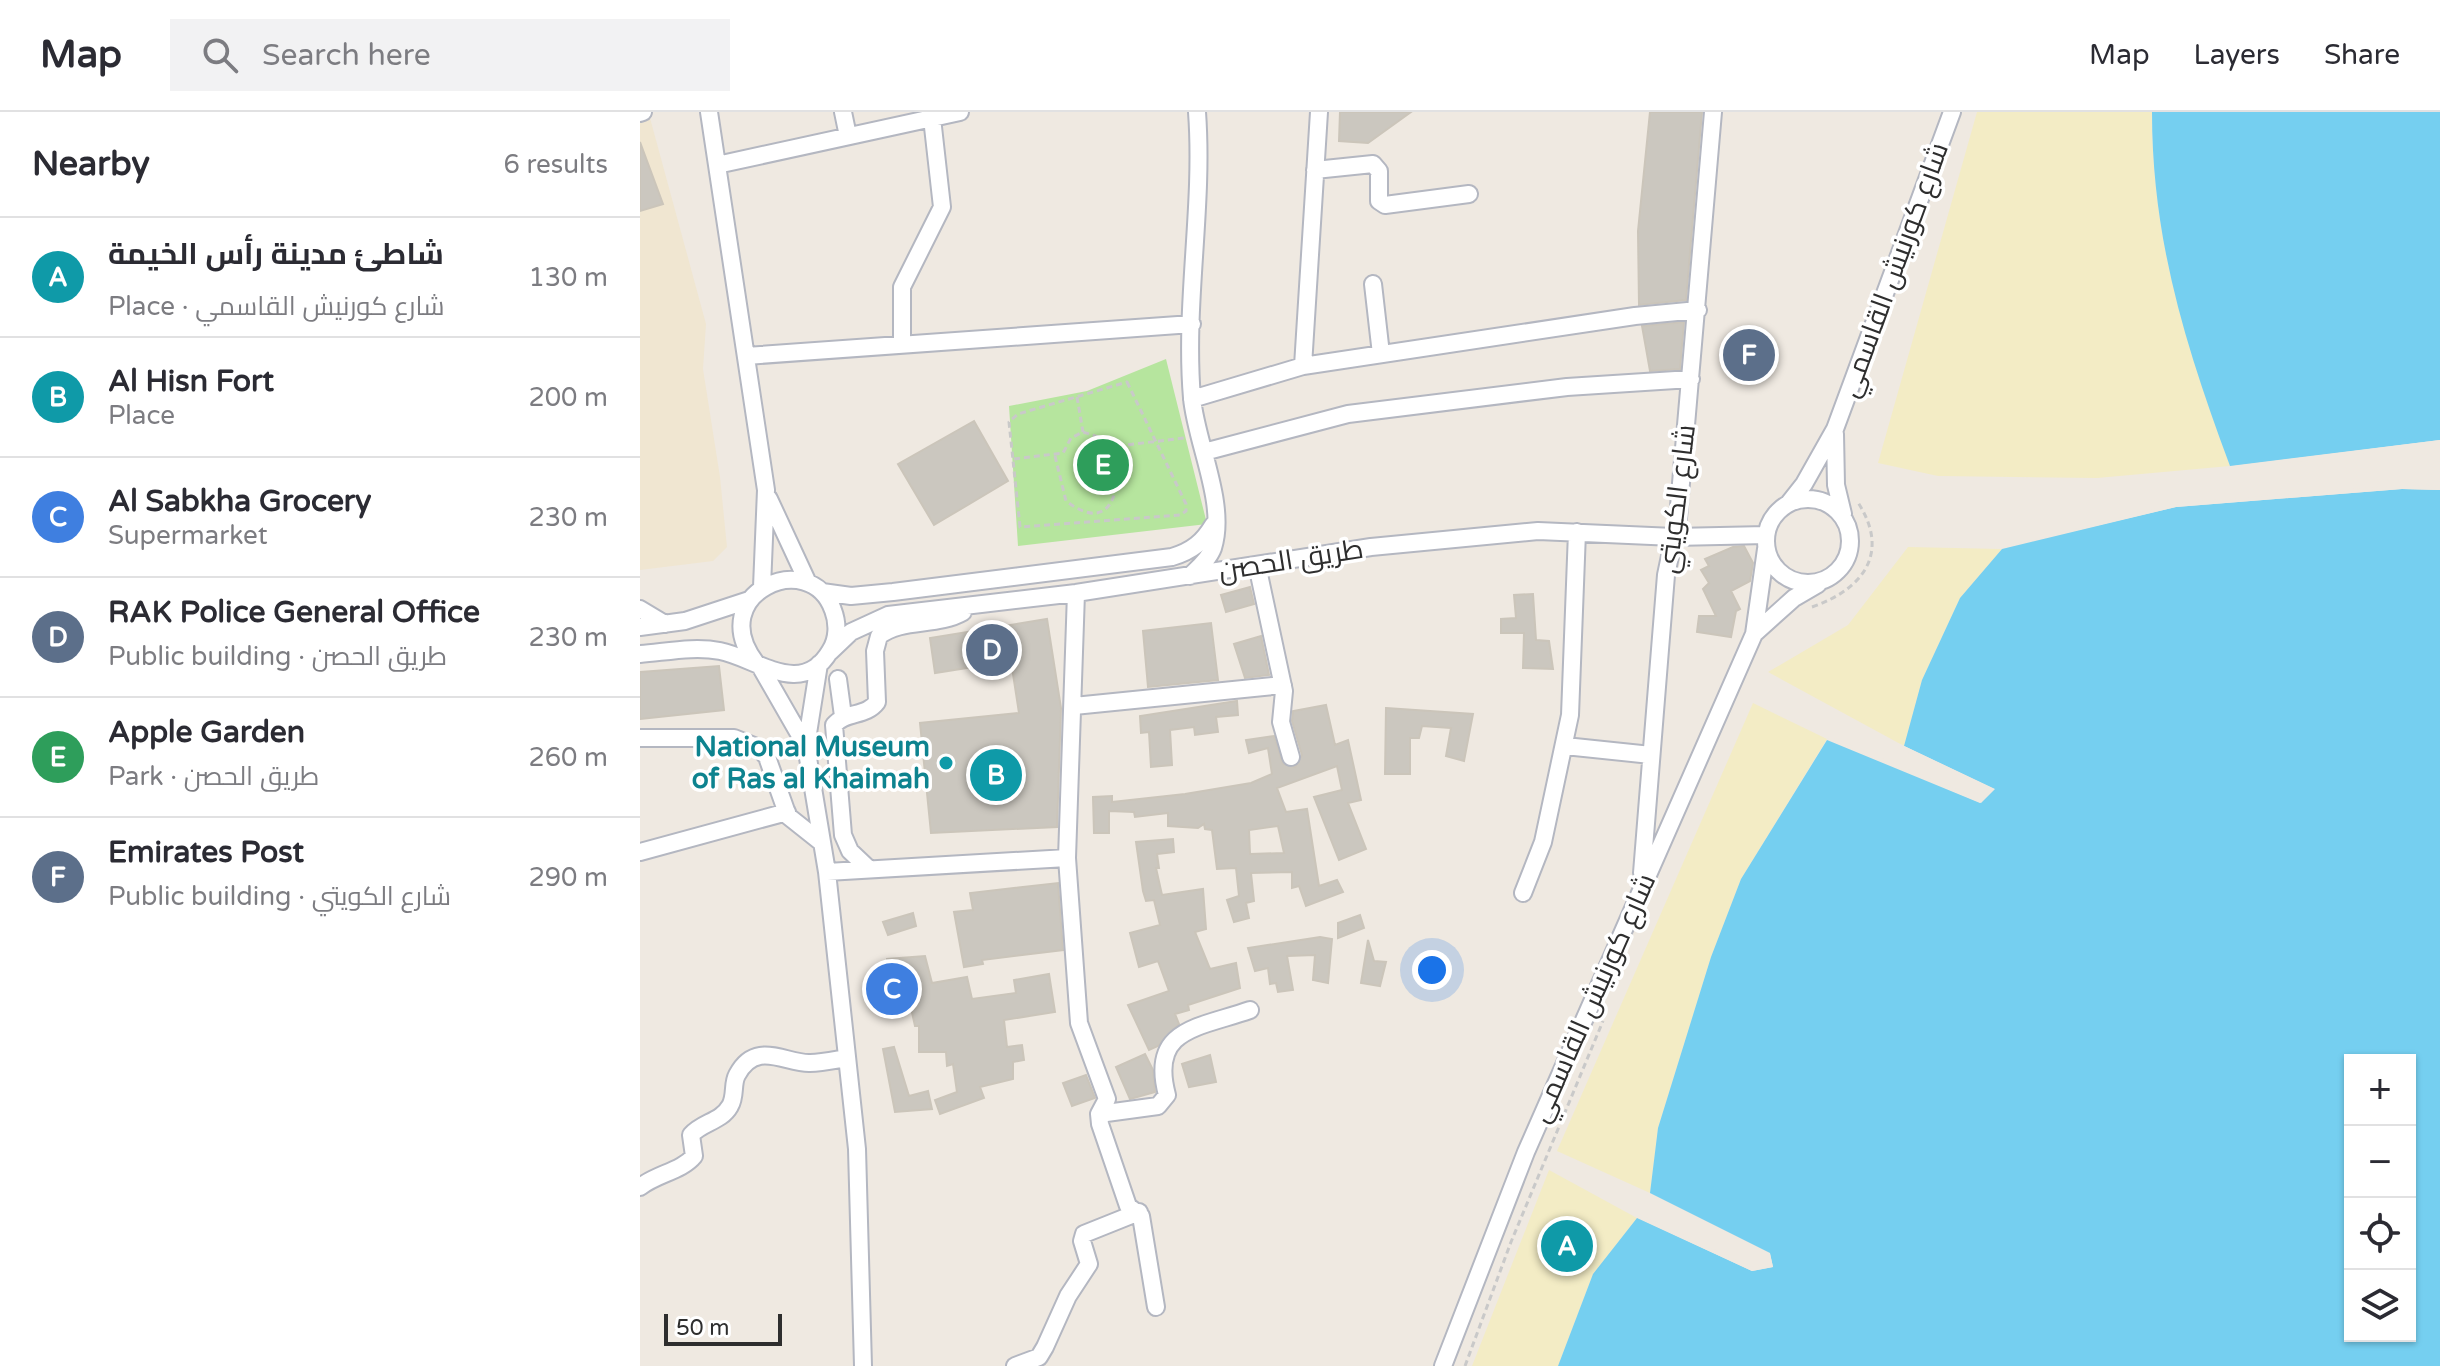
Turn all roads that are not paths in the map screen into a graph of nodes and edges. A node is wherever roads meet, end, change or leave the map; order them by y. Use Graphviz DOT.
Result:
graph roads {
  1 [pos="709,112"];
  2 [pos="843,112"];
  3 [pos="960,112"];
  4 [pos="1197,112"];
  5 [pos="1319,112"];
  6 [pos="1713,112"];
  7 [pos="1952,112"];
  8 [pos="932,118"];
  9 [pos="848,136"];
  10 [pos="717,165"];
  11 [pos="1315,170"];
  12 [pos="1469,194"];
  13 [pos="1373,284"];
  14 [pos="1698,310"];
  15 [pos="1192,324"];
  16 [pos="902,345"];
  17 [pos="1381,354"];
  18 [pos="746,356"];
  19 [pos="1303,366"];
  20 [pos="1691,379"];
  21 [pos="1192,399"];
  22 [pos="1835,429"];
  23 [pos="1202,444"];
  24 [pos="766,490"];
  25 [pos="1789,503"];
  26 [pos="1843,514"];
  27 [pos="1216,520"];
  28 [pos="1577,532"];
  29 [pos="1674,537"];
  30 [pos="1766,542"];
  31 [pos="1257,565"];
  32 [pos="1190,576"];
  33 [pos="1825,580"];
  34 [pos="762,587"];
  35 [pos="815,588"];
  36 [pos="1076,593"];
  37 [pos="749,600"];
  38 [pos="971,605"];
  39 [pos="640,609"];
  40 [pos="665,624"];
  41 [pos="640,627"];
  42 [pos="1754,634"];
  43 [pos="640,654"];
  44 [pos="825,658"];
  45 [pos="758,664"];
  46 [pos="838,679"];
  47 [pos="1283,685"];
  48 [pos="1074,706"];
  49 [pos="843,716"];
  50 [pos="640,738"];
  51 [pos="806,746"];
  52 [pos="1565,746"];
  53 [pos="1651,755"];
  54 [pos="1291,757"];
  55 [pos="787,812"];
  56 [pos="840,819"];
  57 [pos="818,822"];
  58 [pos="822,843"];
  59 [pos="640,852"];
  60 [pos="1067,858"];
  61 [pos="869,869"];
  62 [pos="827,872"];
  63 [pos="1641,887"];
  64 [pos="1523,893"];
  65 [pos="1250,1010"];
  66 [pos="847,1058"];
  67 [pos="1099,1114"];
  68 [pos="640,1187"];
  69 [pos="1139,1212"];
  70 [pos="1156,1307"];
  71 [pos="1045,1347"];
  72 [pos="863,1366"];
  73 [pos="1015,1366"];
  74 [pos="1052,1366"];
  75 [pos="1443,1366"];
  1 -- 10 [label="street"];
  2 -- 9 [label="street"];
  3 -- 8 [label="street"];
  4 -- 15 [label="street"];
  5 -- 11 [label="street"];
  6 -- 14 [label="street, شارع الكويتي"];
  7 -- 22 [label="street, شارع كورنيش القاسمي"];
  8 -- 9 [label="street"];
  8 -- 16 [label="street"];
  9 -- 10 [label="street"];
  10 -- 18 [label="street"];
  11 -- 12 [label="street"];
  11 -- 19 [label="street"];
  13 -- 17 [label="street"];
  14 -- 17 [label="street"];
  14 -- 20 [label="street, شارع الكويتي"];
  15 -- 16 [label="street"];
  15 -- 21 [label="street"];
  16 -- 18 [label="street"];
  17 -- 19 [label="street"];
  18 -- 24 [label="street"];
  19 -- 21 [label="street"];
  20 -- 23 [label="street"];
  20 -- 29 [label="street, شارع الكويتي"];
  21 -- 23 [label="street"];
  22 -- 25 [label="street, شارع كورنيش القاسمي"];
  22 -- 26 [label="street, شارع كورنيش القاسمي"];
  23 -- 27 [label="street"];
  24 -- 34 [label="street"];
  24 -- 35 [label="street"];
  25 -- 26 [label="street"];
  25 -- 30 [label="street"];
  26 -- 33 [label="street"];
  27 -- 32 [label="street"];
  27 -- 35 [label="street, طريق الحصن"];
  28 -- 29 [label="street, طريق الحصن"];
  28 -- 31 [label="street, طريق الحصن"];
  28 -- 52 [label="street"];
  29 -- 30 [label="street, طريق الحصن"];
  29 -- 53 [label="street, شارع الكويتي"];
  30 -- 33 [label="street"];
  30 -- 42 [label="street, شارع كورنيش القاسمي"];
  31 -- 32 [label="street, طريق الحصن"];
  31 -- 47 [label="street"];
  32 -- 36 [label="street, طريق الحصن"];
  33 -- 42 [label="street, شارع كورنيش القاسمي"];
  34 -- 35 [label="street"];
  34 -- 37 [label="street"];
  35 -- 44 [label="street"];
  36 -- 38 [label="street, طريق الحصن"];
  36 -- 48 [label="street"];
  37 -- 40 [label="street"];
  37 -- 45 [label="street"];
  38 -- 44 [label="street, طريق الحصن"];
  38 -- 49 [label="street"];
  39 -- 40 [label="street"];
  40 -- 41 [label="street"];
  42 -- 63 [label="street, شارع كورنيش القاسمي"];
  43 -- 45 [label="street"];
  44 -- 45 [label="street"];
  44 -- 51 [label="street"];
  45 -- 51 [label="street"];
  46 -- 49 [label="street"];
  47 -- 48 [label="street"];
  47 -- 54 [label="street"];
  48 -- 60 [label="street"];
  49 -- 56 [label="street"];
  50 -- 55 [label="street"];
  51 -- 57 [label="street"];
  52 -- 53 [label="street"];
  52 -- 64 [label="street"];
  53 -- 63 [label="street, شارع الكويتي"];
  55 -- 58 [label="street"];
  55 -- 59 [label="street"];
  56 -- 57 [label="street"];
  56 -- 61 [label="street"];
  57 -- 58 [label="street"];
  58 -- 62 [label="street"];
  60 -- 61 [label="street"];
  60 -- 67 [label="street"];
  61 -- 62 [label="street"];
  62 -- 66 [label="street"];
  63 -- 75 [label="street, شارع كورنيش القاسمي"];
  65 -- 67 [label="street"];
  66 -- 68 [label="street"];
  66 -- 72 [label="street"];
  67 -- 69 [label="street"];
  69 -- 70 [label="street"];
  69 -- 71 [label="street"];
  71 -- 73 [label="street"];
  71 -- 74 [label="street"];
}
